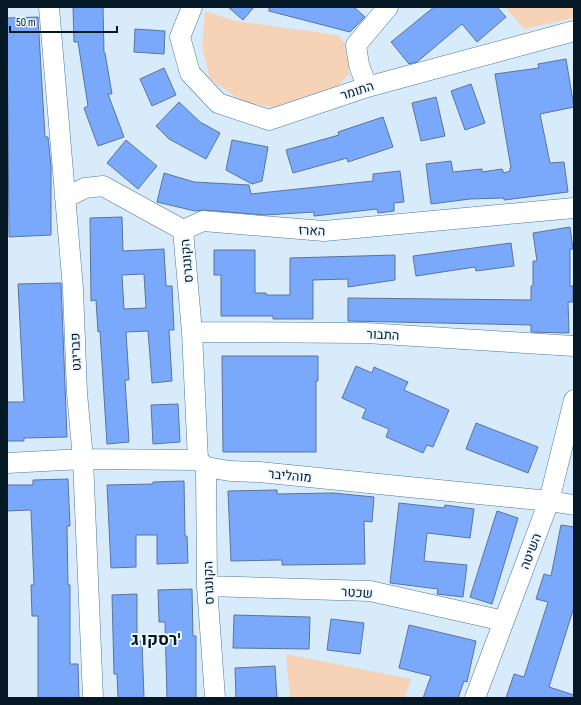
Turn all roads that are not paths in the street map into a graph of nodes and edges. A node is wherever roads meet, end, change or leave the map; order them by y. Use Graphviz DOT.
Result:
graph roads {
  1 [pos="49,7"];
  2 [pos="192,7"];
  3 [pos="388,7"];
  4 [pos="574,31"];
  5 [pos="367,87"];
  6 [pos="66,198"];
  7 [pos="574,208"];
  8 [pos="183,230"];
  9 [pos="192,332"];
  10 [pos="574,346"];
  11 [pos="574,400"];
  12 [pos="83,459"];
  13 [pos="7,462"];
  14 [pos="202,464"];
  15 [pos="549,501"];
  16 [pos="574,505"];
  17 [pos="207,586"];
  18 [pos="504,621"];
  19 [pos="93,698"];
  20 [pos="215,698"];
  21 [pos="475,698"];
  1 -- 6 [label="street, פבריגט"];
  2 -- 5 [label="street, התומר"];
  3 -- 5 [label="street"];
  4 -- 5 [label="street, התומר"];
  6 -- 8 [label="street"];
  6 -- 12 [label="street, פבריגט"];
  7 -- 8 [label="street, הארז"];
  8 -- 9 [label="street, הקונגרס"];
  9 -- 10 [label="street, התבור"];
  9 -- 14 [label="street, הקונגרס"];
  11 -- 15 [label="street, השיטה"];
  12 -- 13 [label="street, מוהליבר"];
  12 -- 14 [label="street, מוהליבר"];
  12 -- 19 [label="street, פבריגט"];
  14 -- 15 [label="street, מוהליבר"];
  14 -- 17 [label="street, הקונגרס"];
  15 -- 16 [label="street, מוהליבר"];
  15 -- 18 [label="street, השיטה"];
  17 -- 18 [label="street, שכטר"];
  17 -- 20 [label="street, הקונגרס"];
  18 -- 21 [label="street, השיטה"];
}
